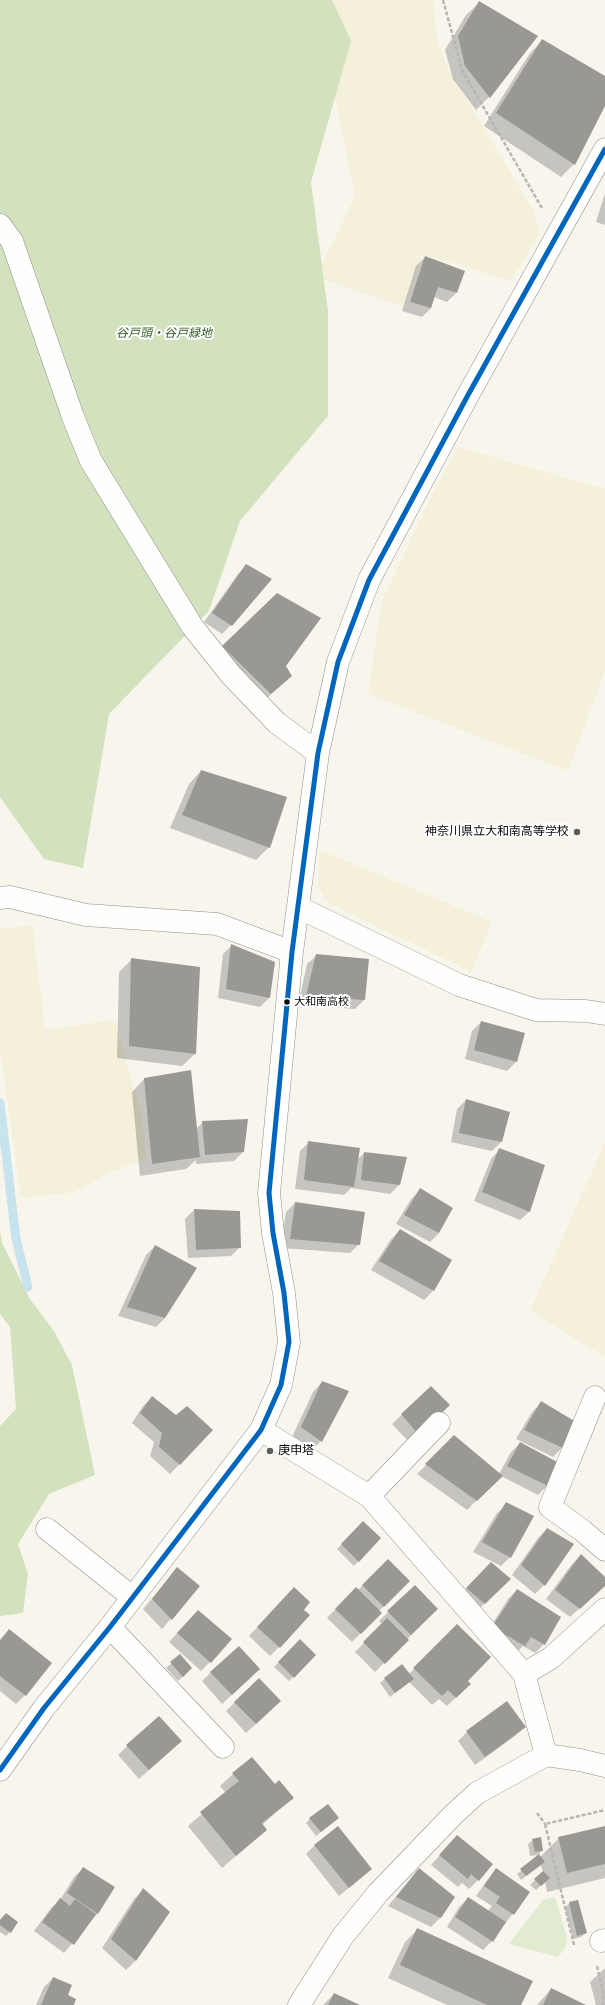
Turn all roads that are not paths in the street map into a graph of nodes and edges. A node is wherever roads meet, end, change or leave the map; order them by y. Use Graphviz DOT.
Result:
graph roads {
  1 [pos="605,149"];
  2 [pos="0,225"];
  3 [pos="318,753"];
  4 [pos="0,898"];
  5 [pos="298,907"];
  6 [pos="292,952"];
  7 [pos="605,1014"];
  8 [pos="595,1396"];
  9 [pos="439,1423"];
  10 [pos="261,1430"];
  11 [pos="369,1496"];
  12 [pos="47,1529"];
  13 [pos="605,1550"];
  14 [pos="132,1597"];
  15 [pos="605,1609"];
  16 [pos="110,1627"];
  17 [pos="524,1674"];
  18 [pos="223,1746"];
  19 [pos="546,1755"];
  20 [pos="2,1761"];
  21 [pos="605,1766"];
  22 [pos="299,2005"];
  1 -- 3 [label="street"];
  2 -- 3 [label="street"];
  3 -- 5 [label="street"];
  4 -- 6 [label="street"];
  5 -- 6 [label="street"];
  5 -- 7 [label="street"];
  6 -- 10 [label="street"];
  8 -- 13 [label="street"];
  9 -- 11 [label="street"];
  10 -- 11 [label="street"];
  10 -- 14 [label="street"];
  11 -- 17 [label="street"];
  12 -- 14 [label="street"];
  14 -- 16 [label="street"];
  15 -- 17 [label="street"];
  16 -- 18 [label="street"];
  16 -- 20 [label="street"];
  17 -- 19 [label="street"];
  19 -- 21 [label="street"];
  19 -- 22 [label="street"];
}
